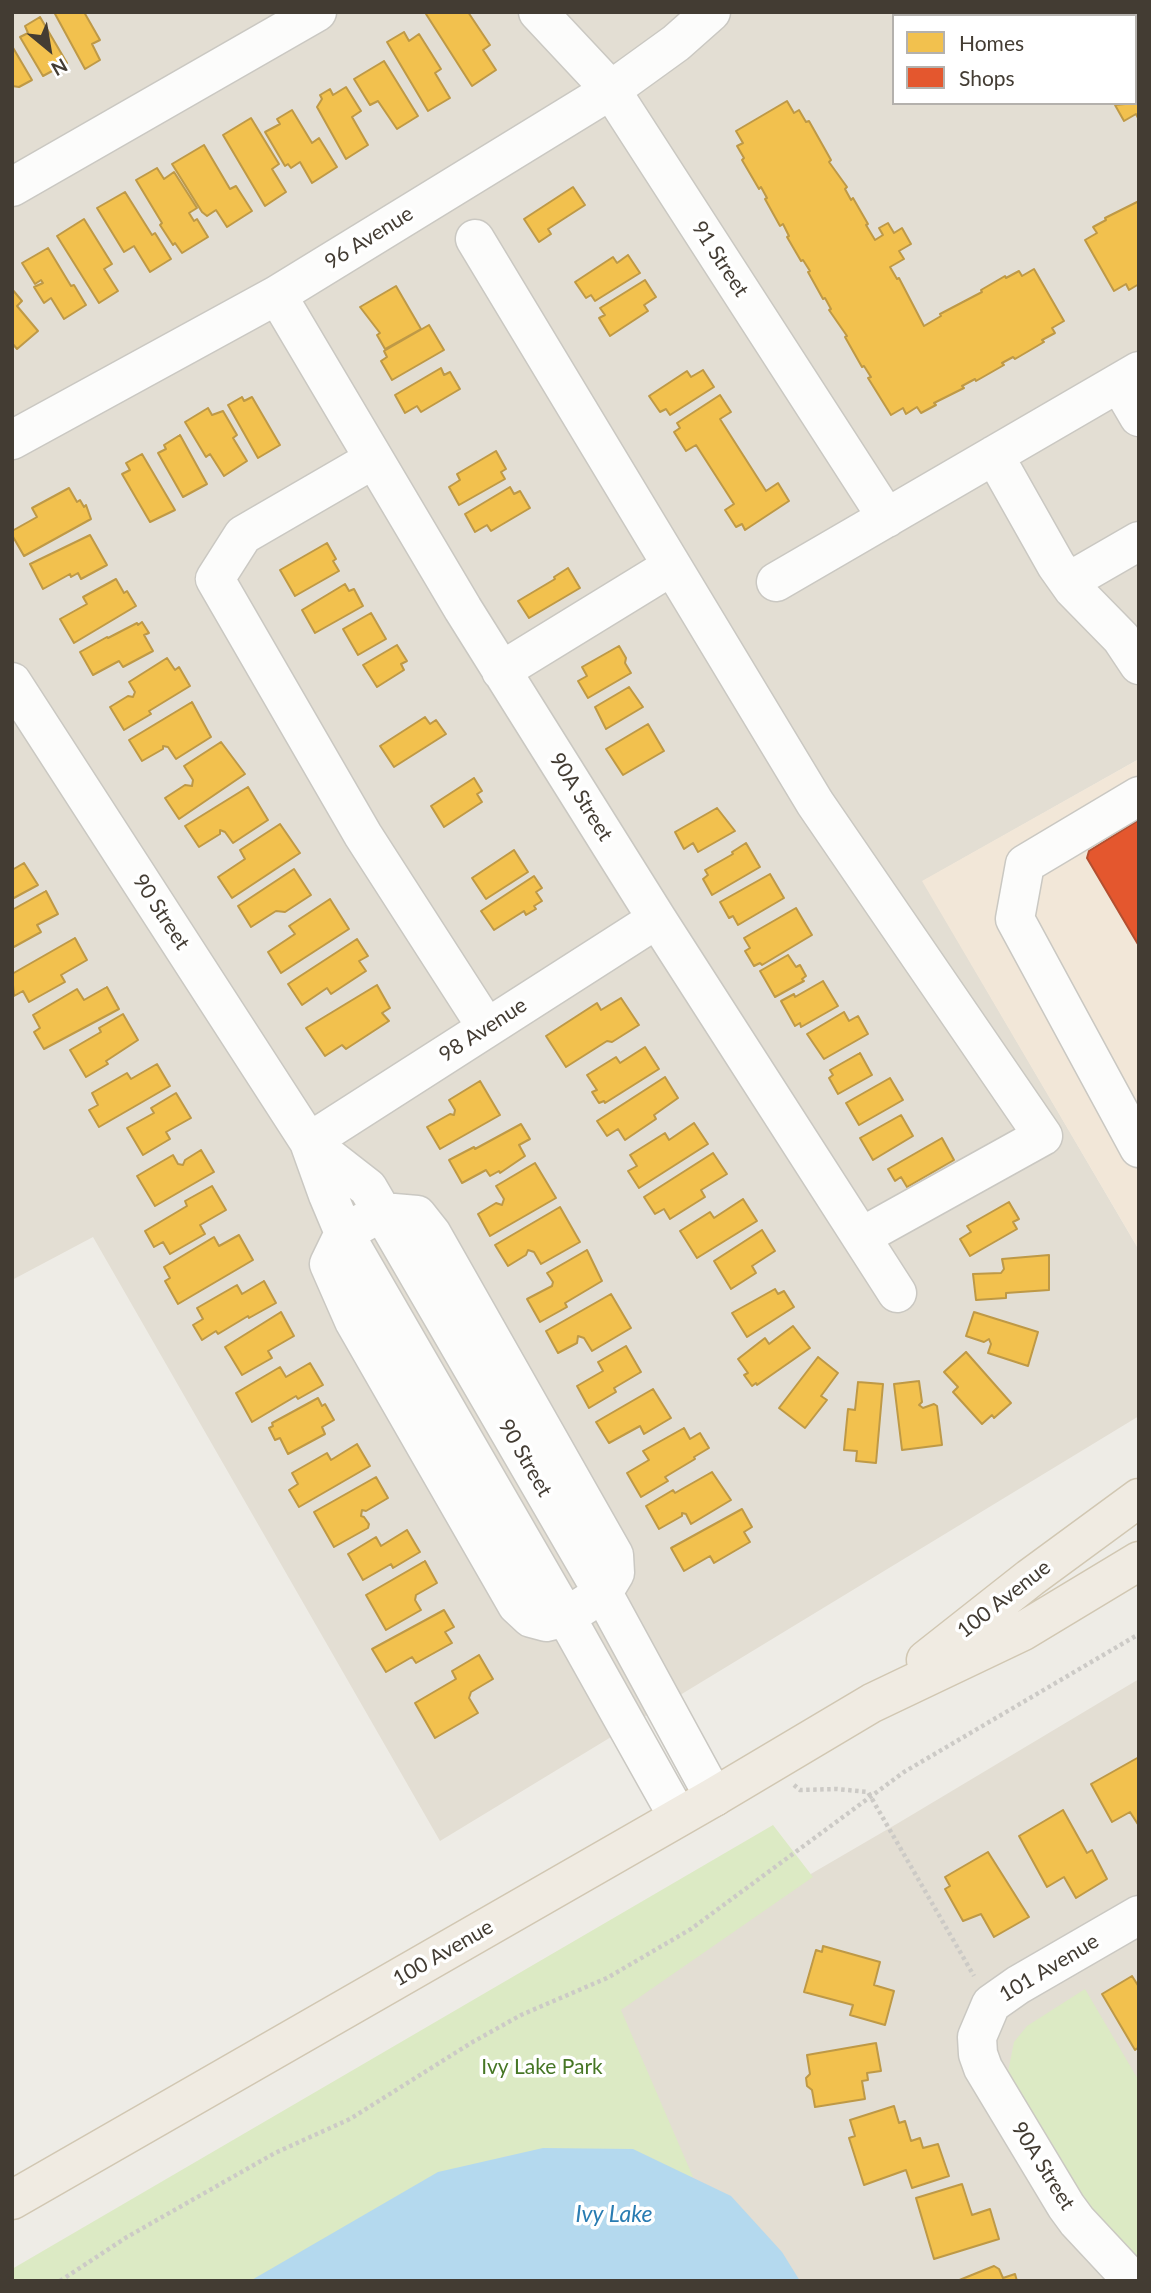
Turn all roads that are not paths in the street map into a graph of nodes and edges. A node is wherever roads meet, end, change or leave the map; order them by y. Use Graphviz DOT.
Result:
graph roads {
  1 [pos="317,12"];
  2 [pos="538,12"];
  3 [pos="711,12"];
  4 [pos="611,90"];
  5 [pos="12,187"];
  6 [pos="475,239"];
  7 [pos="277,295"];
  8 [pos="1129,377"];
  9 [pos="1139,417"];
  10 [pos="12,440"];
  11 [pos="995,455"];
  12 [pos="374,459"];
  13 [pos="887,518"];
  14 [pos="1139,541"];
  15 [pos="672,566"];
  16 [pos="776,582"];
  17 [pos="1068,582"];
  18 [pos="1139,665"];
  19 [pos="501,671"];
  20 [pos="12,682"];
  21 [pos="1139,796"];
  22 [pos="657,919"];
  23 [pos="487,1028"];
  24 [pos="309,1142"];
  25 [pos="1139,1148"];
  26 [pos="382,1212"];
  27 [pos="344,1233"];
  28 [pos="861,1237"];
  29 [pos="897,1293"];
  30 [pos="1139,1498"];
  31 [pos="1139,1561"];
  32 [pos="603,1593"];
  33 [pos="566,1617"];
  34 [pos="872,1703"];
  35 [pos="715,1797"];
  36 [pos="678,1817"];
  37 [pos="1139,1915"];
  38 [pos="984,2020"];
  39 [pos="12,2200"];
  40 [pos="1133,2281"];
  1 -- 5 [label="street"];
  2 -- 4 [label="street, 91 Street"];
  3 -- 4 [label="street, 96 Avenue"];
  4 -- 7 [label="street, 96 Avenue"];
  4 -- 13 [label="street, 91 Street"];
  6 -- 15 [label="street"];
  7 -- 10 [label="street, 96 Avenue"];
  7 -- 12 [label="street, 90A Street"];
  8 -- 9 [label="street"];
  8 -- 11 [label="street"];
  11 -- 13 [label="street"];
  11 -- 17 [label="street"];
  12 -- 19 [label="street, 90A Street"];
  12 -- 23 [label="street"];
  13 -- 16 [label="street"];
  14 -- 17 [label="street"];
  15 -- 19 [label="street"];
  15 -- 28 [label="street"];
  17 -- 18 [label="street"];
  19 -- 22 [label="street, 90A Street"];
  20 -- 24 [label="street, 90 Street"];
  21 -- 25 [label="street"];
  22 -- 23 [label="street, 98 Avenue"];
  22 -- 28 [label="street, 90A Street"];
  23 -- 24 [label="street, 98 Avenue"];
  24 -- 26 [label="street, 90 Street"];
  24 -- 27 [label="street, 90 Street"];
  26 -- 27 [label="street"];
  26 -- 32 [label="street"];
  27 -- 33 [label="street"];
  28 -- 29 [label="street, 90A Street"];
  30 -- 34 [label="main road, 100 Avenue"];
  31 -- 34 [label="main road, 100 Avenue"];
  32 -- 33 [label="street"];
  32 -- 35 [label="street"];
  33 -- 36 [label="street"];
  34 -- 35 [label="main road, 100 Avenue"];
  35 -- 36 [label="main road, 100 Avenue"];
  36 -- 39 [label="main road, 100 Avenue"];
  37 -- 38 [label="street, 101 Avenue"];
  38 -- 40 [label="street, 90A Street"];
}
